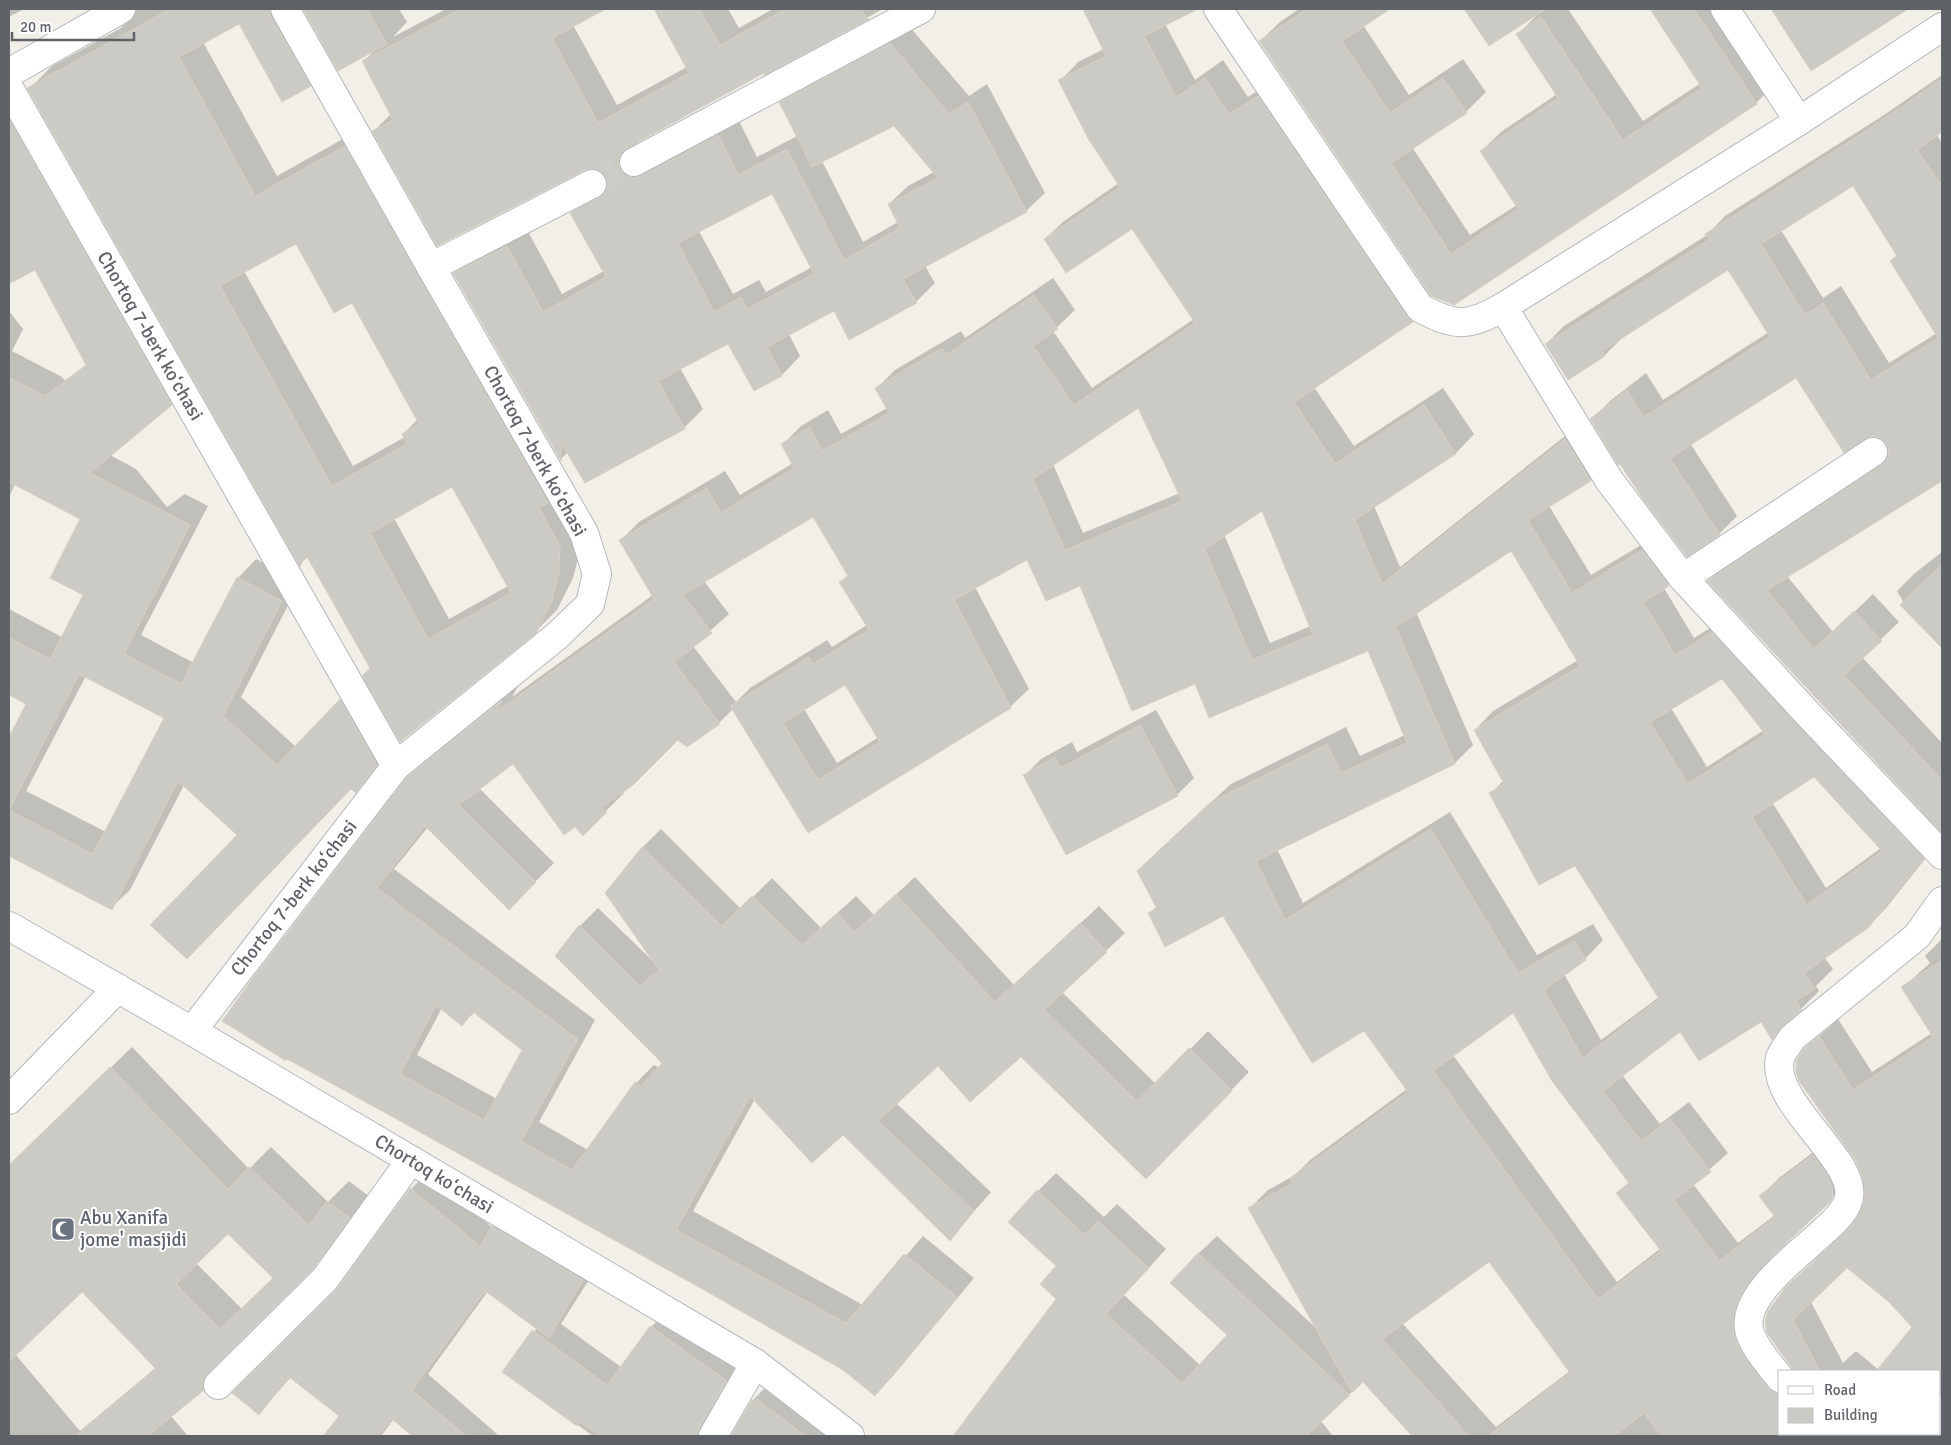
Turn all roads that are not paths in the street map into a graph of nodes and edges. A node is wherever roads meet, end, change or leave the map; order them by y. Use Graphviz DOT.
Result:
graph roads {
  1 [pos="121,9"];
  2 [pos="285,9"];
  3 [pos="921,9"];
  4 [pos="1218,9"];
  5 [pos="1725,9"];
  6 [pos="1942,27"];
  7 [pos="9,73"];
  8 [pos="9,88"];
  9 [pos="1799,121"];
  10 [pos="634,162"];
  11 [pos="592,184"];
  12 [pos="431,267"];
  13 [pos="1503,307"];
  14 [pos="1873,452"];
  15 [pos="1683,578"];
  16 [pos="396,766"];
  17 [pos="1942,855"];
  18 [pos="1942,900"];
  19 [pos="9,926"];
  20 [pos="118,988"];
  21 [pos="192,1030"];
  22 [pos="9,1100"];
  23 [pos="411,1160"];
  24 [pos="755,1363"];
  25 [pos="1778,1375"];
  26 [pos="218,1385"];
  27 [pos="713,1436"];
  28 [pos="850,1436"];
  1 -- 7 [label="street"];
  2 -- 12 [label="street, Chortoq 7-berk koʻchasi"];
  3 -- 10 [label="street"];
  4 -- 13 [label="street"];
  5 -- 9 [label="street"];
  6 -- 9 [label="street"];
  8 -- 16 [label="street, Chortoq 7-berk koʻchasi"];
  9 -- 13 [label="street"];
  11 -- 12 [label="street"];
  12 -- 16 [label="street, Chortoq 7-berk koʻchasi"];
  13 -- 15 [label="street"];
  14 -- 15 [label="street"];
  15 -- 17 [label="street"];
  16 -- 21 [label="street, Chortoq 7-berk koʻchasi"];
  18 -- 25 [label="street"];
  19 -- 20 [label="street, Chortoq koʻchasi"];
  20 -- 21 [label="street, Chortoq koʻchasi"];
  20 -- 22 [label="street"];
  21 -- 23 [label="street, Chortoq koʻchasi"];
  23 -- 24 [label="street, Chortoq koʻchasi"];
  23 -- 26 [label="street"];
  24 -- 27 [label="street"];
  24 -- 28 [label="street, Chortoq koʻchasi"];
}
